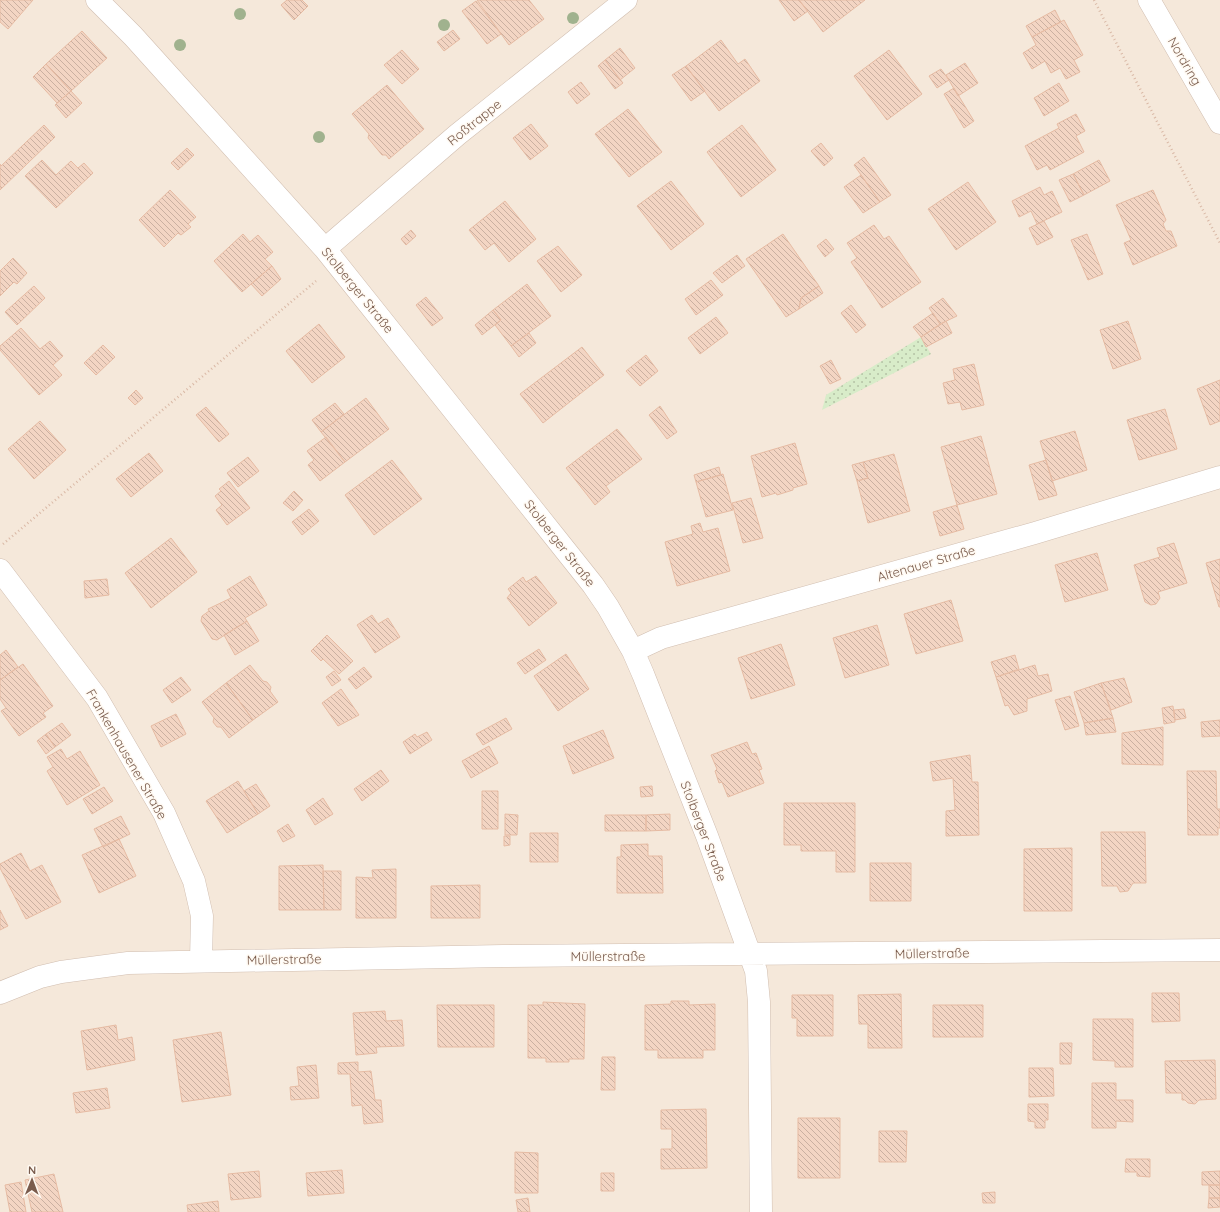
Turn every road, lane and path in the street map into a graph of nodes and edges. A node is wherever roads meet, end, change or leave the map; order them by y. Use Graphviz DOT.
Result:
graph roads {
  1 [pos="97,0"];
  2 [pos="626,0"];
  3 [pos="1094,0"];
  4 [pos="1150,0"];
  5 [pos="1220,122"];
  6 [pos="1220,243"];
  7 [pos="331,257"];
  8 [pos="1220,477"];
  9 [pos="0,546"];
  10 [pos="0,570"];
  11 [pos="633,651"];
  12 [pos="1220,950"];
  13 [pos="750,955"];
  14 [pos="201,960"];
  15 [pos="0,993"];
  16 [pos="761,1212"];
  1 -- 7 [label="street, Stolberger Straße"];
  2 -- 7 [label="street, Roßtrappe"];
  3 -- 6 [label="path"];
  4 -- 5 [label="street, Nordring"];
  7 -- 9 [label="path"];
  7 -- 11 [label="street, Stolberger Straße"];
  8 -- 11 [label="street, Altenauer Straße"];
  10 -- 14 [label="street, Frankenhausener Straße"];
  11 -- 13 [label="street, Stolberger Straße"];
  12 -- 13 [label="street, Müllerstraße"];
  13 -- 14 [label="street, Müllerstraße"];
  13 -- 16 [label="street, Stolberger Straße"];
  14 -- 15 [label="street, Müllerstraße"];
}
